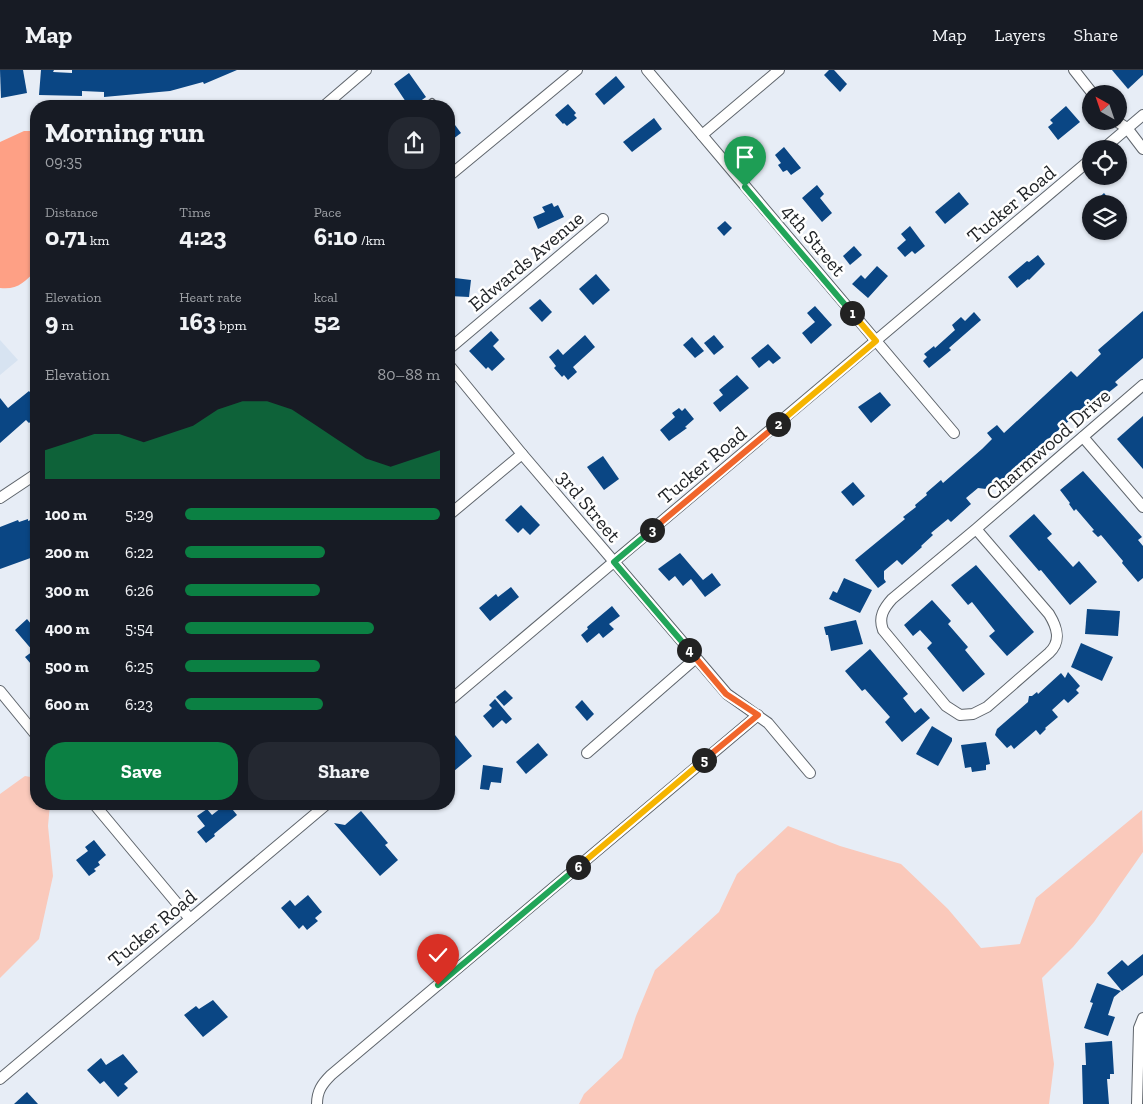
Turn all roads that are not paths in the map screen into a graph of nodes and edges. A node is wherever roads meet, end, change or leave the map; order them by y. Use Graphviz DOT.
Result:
graph roads {
  1 [pos="366,70"];
  2 [pos="577,70"];
  3 [pos="647,70"];
  4 [pos="779,70"];
  5 [pos="1074,70"];
  6 [pos="1086,85"];
  7 [pos="331,100"];
  8 [pos="1143,115"];
  9 [pos="1128,127"];
  10 [pos="1128,129"];
  11 [pos="1125,130"];
  12 [pos="702,135"];
  13 [pos="1113,140"];
  14 [pos="1143,149"];
  15 [pos="1082,166"];
  16 [pos="455,171"];
  17 [pos="603,219"];
  18 [pos="876,341"];
  19 [pos="455,344"];
  20 [pos="455,372"];
  21 [pos="1143,385"];
  22 [pos="954,434"];
  23 [pos="1083,437"];
  24 [pos="522,454"];
  25 [pos="30,478"];
  26 [pos="0,498"];
  27 [pos="1143,507"];
  28 [pos="455,511"];
  29 [pos="976,529"];
  30 [pos="614,562"];
  31 [pos="696,658"];
  32 [pos="0,691"];
  33 [pos="455,696"];
  34 [pos="758,715"];
  35 [pos="30,728"];
  36 [pos="587,753"];
  37 [pos="810,772"];
  38 [pos="99,810"];
  39 [pos="320,810"];
  40 [pos="190,918"];
  41 [pos="1143,1018"];
  42 [pos="0,1079"];
  43 [pos="317,1104"];
  44 [pos="1137,1104"];
  1 -- 7 [label="street"];
  2 -- 16 [label="street"];
  3 -- 12 [label="street, 4th Street"];
  4 -- 12 [label="street"];
  5 -- 6 [label="street"];
  8 -- 9 [label="street"];
  10 -- 14 [label="street"];
  11 -- 13 [label="street"];
  12 -- 18 [label="street, 4th Street"];
  15 -- 18 [label="street, Tucker Road"];
  17 -- 19 [label="street, Edwards Avenue"];
  18 -- 22 [label="street, 4th Street"];
  18 -- 30 [label="street, Tucker Road"];
  20 -- 24 [label="street, 3rd Street"];
  21 -- 23 [label="street, Charmwood Drive"];
  23 -- 27 [label="street"];
  23 -- 29 [label="street, Charmwood Drive"];
  24 -- 28 [label="street"];
  24 -- 30 [label="street, 3rd Street"];
  25 -- 26 [label="street"];
  29 -- 29 [label="street, Charmwood Drive"];
  30 -- 31 [label="street, 3rd Street"];
  30 -- 33 [label="street, Tucker Road"];
  31 -- 34 [label="street, 3rd Street"];
  31 -- 36 [label="street"];
  32 -- 35 [label="street"];
  34 -- 37 [label="street, 3rd Street"];
  34 -- 43 [label="street"];
  38 -- 40 [label="street"];
  39 -- 40 [label="street, Tucker Road"];
  40 -- 42 [label="street, Tucker Road"];
  41 -- 44 [label="street"];
}
